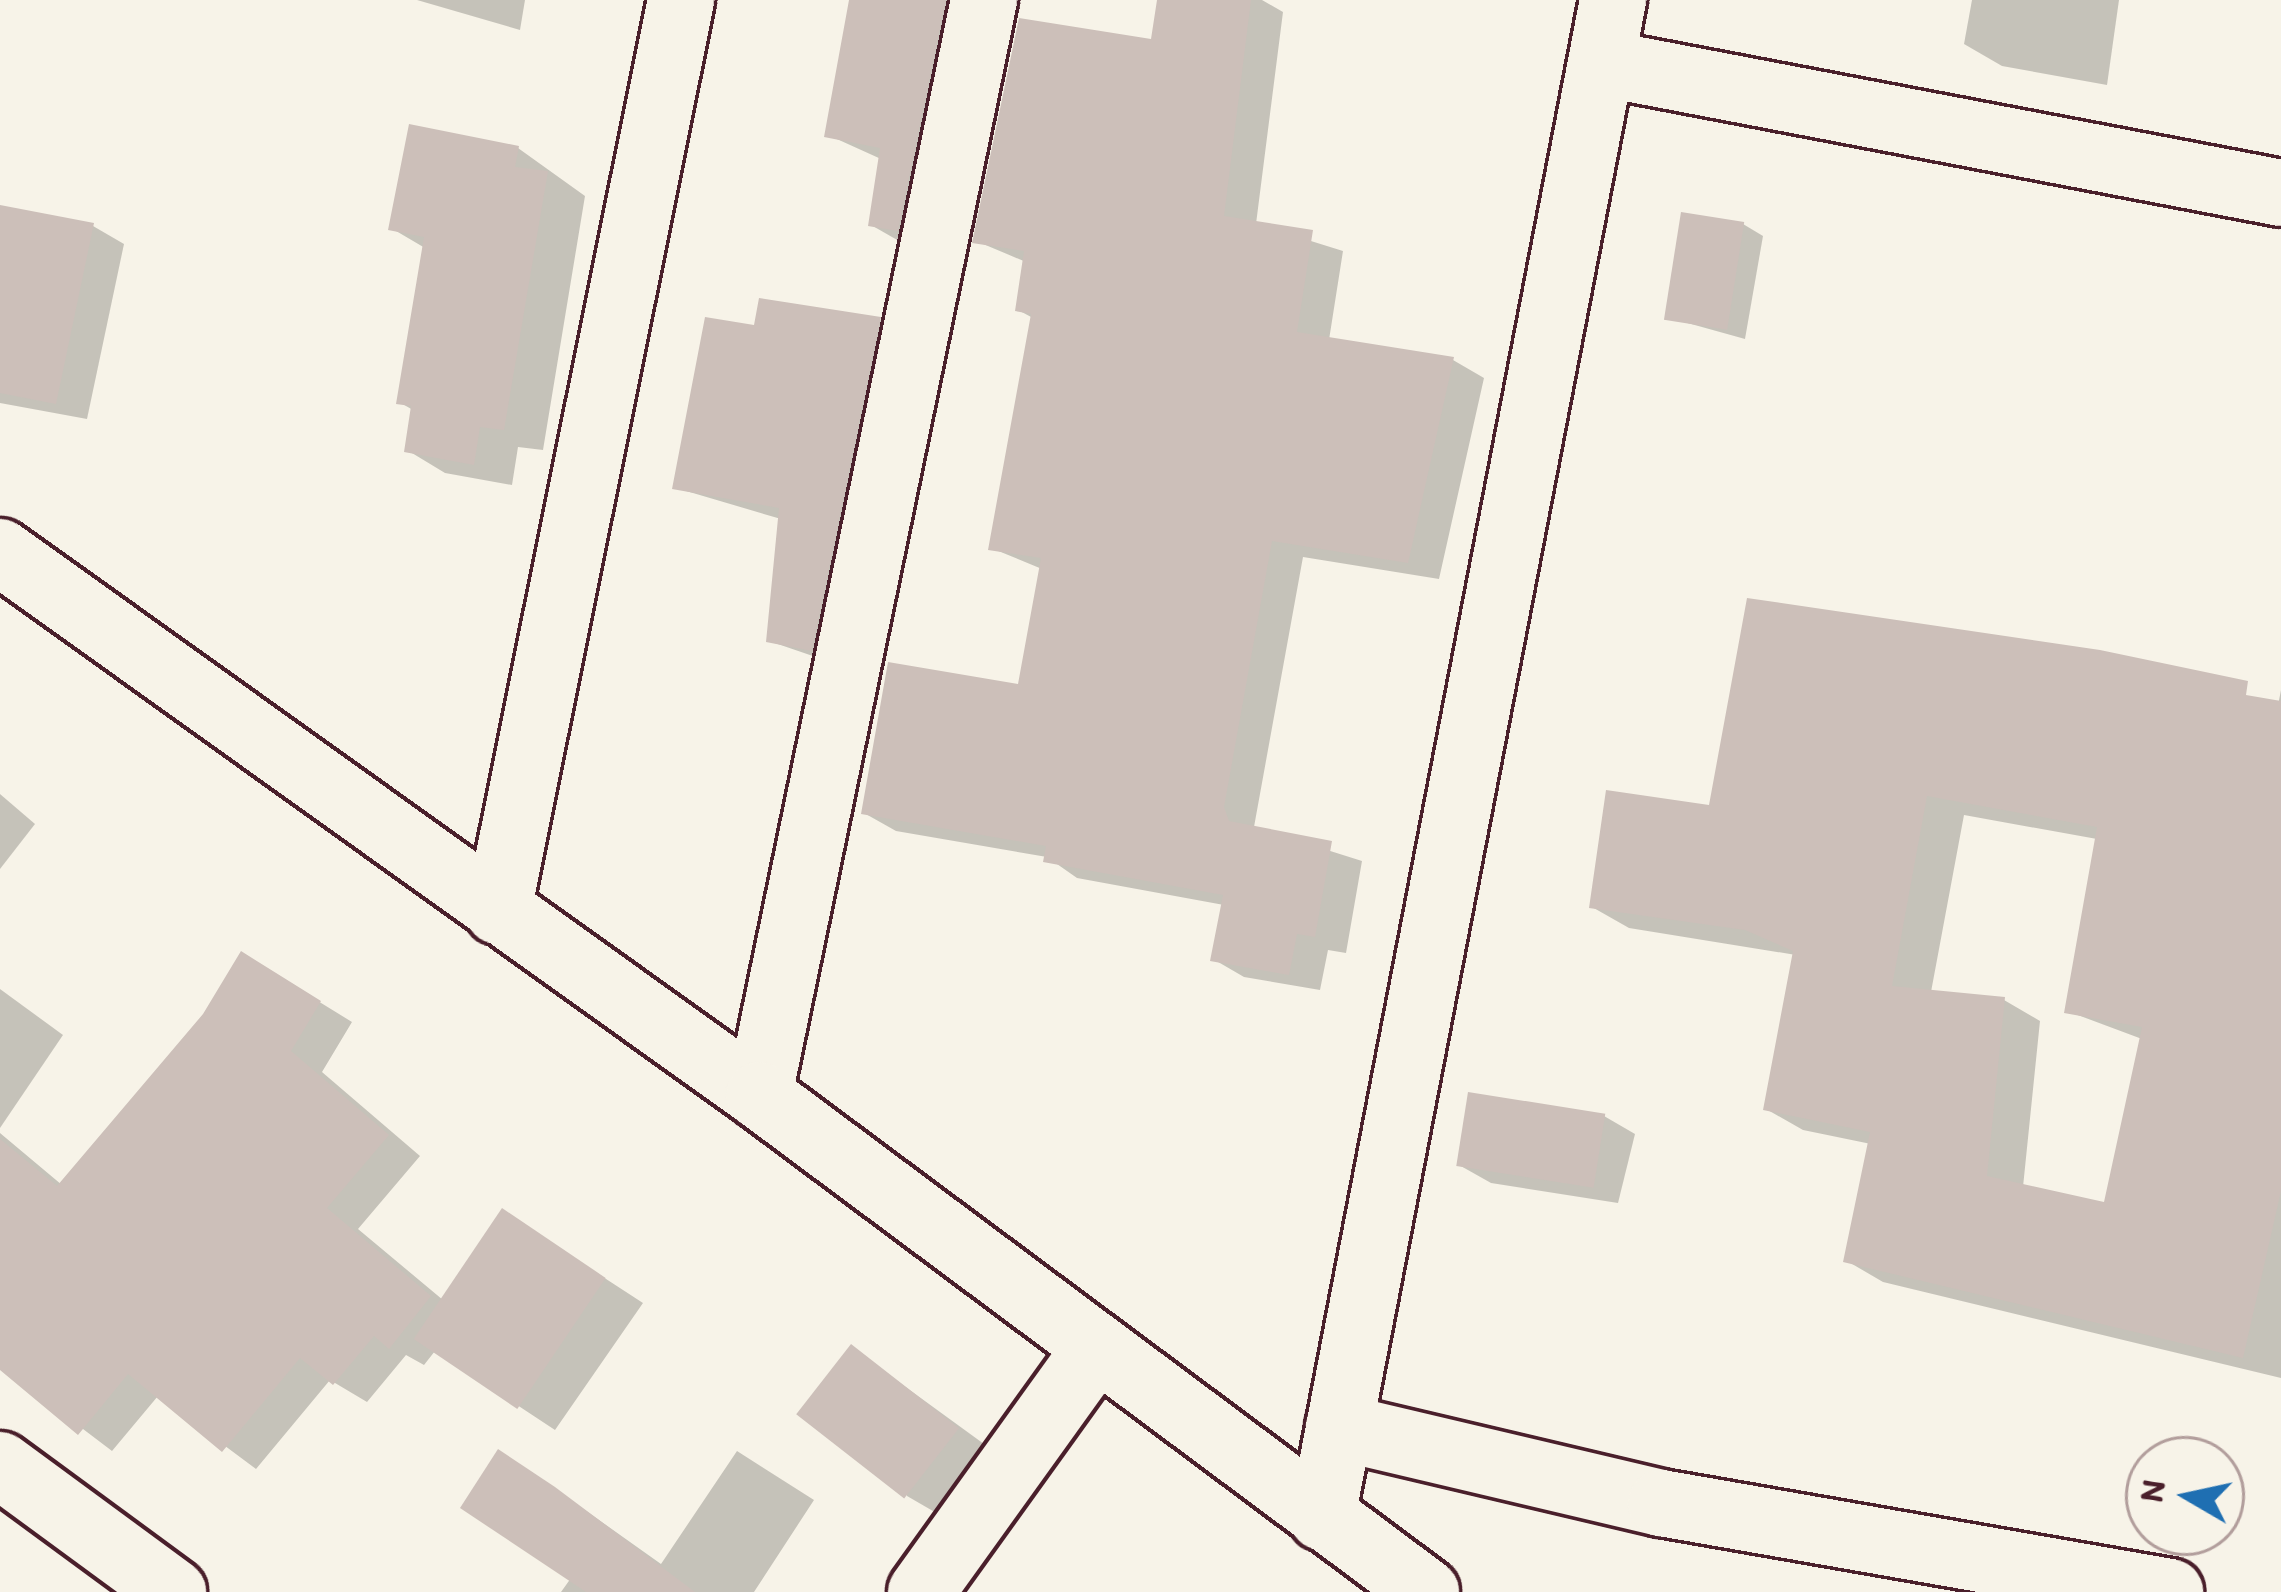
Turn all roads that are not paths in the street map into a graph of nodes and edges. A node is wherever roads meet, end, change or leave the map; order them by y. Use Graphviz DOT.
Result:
graph roads {
  1 [pos="681,0"];
  2 [pos="984,0"];
  3 [pos="1612,0"];
  4 [pos="1600,63"];
  5 [pos="2281,193"];
  6 [pos="0,552"];
  7 [pos="498,911"];
  8 [pos="759,1095"];
  9 [pos="1093,1353"];
  10 [pos="1339,1427"];
  11 [pos="0,1465"];
  12 [pos="1322,1517"];
  13 [pos="148,1585"];
  14 [pos="921,1592"];
  15 [pos="1426,1592"];
  16 [pos="2170,1592"];
  1 -- 7 [label="street"];
  2 -- 8 [label="street"];
  3 -- 4 [label="street"];
  4 -- 5 [label="street"];
  4 -- 10 [label="street"];
  6 -- 7 [label="street"];
  7 -- 8 [label="street"];
  8 -- 9 [label="street"];
  9 -- 12 [label="street"];
  9 -- 14 [label="street"];
  10 -- 12 [label="street"];
  10 -- 16 [label="street"];
  11 -- 13 [label="street"];
  12 -- 15 [label="street"];
}
